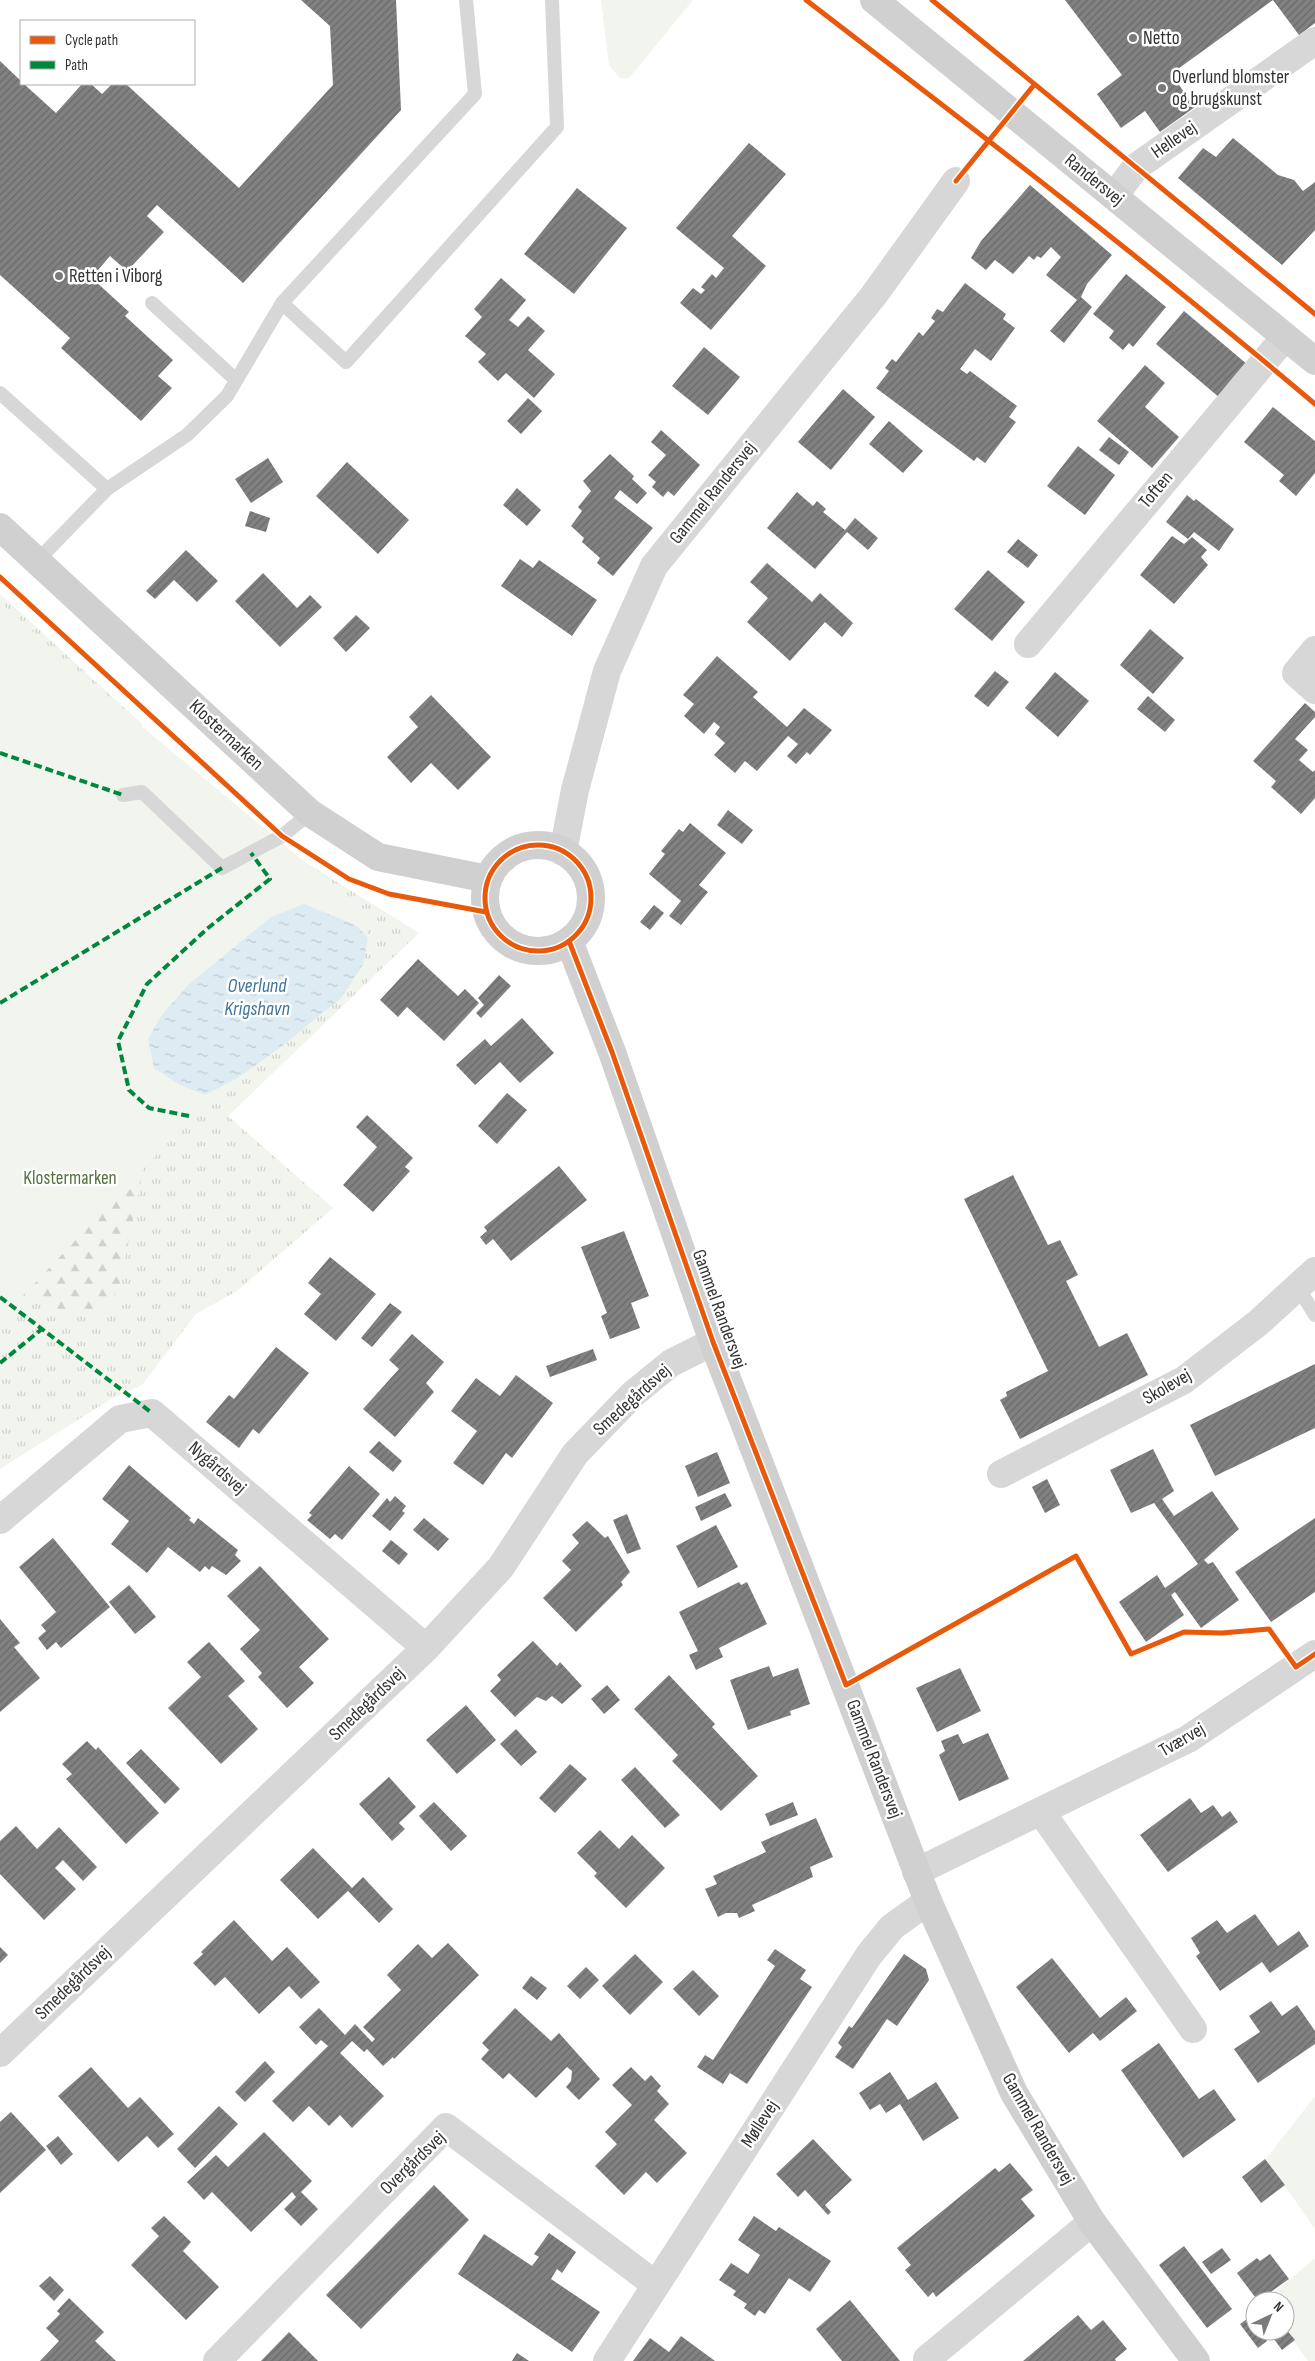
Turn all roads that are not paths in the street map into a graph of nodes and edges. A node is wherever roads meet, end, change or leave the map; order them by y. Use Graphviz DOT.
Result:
graph roads {
  1 [pos="466,0"];
  2 [pos="552,0"];
  3 [pos="874,0"];
  4 [pos="1315,41"];
  5 [pos="956,181"];
  6 [pos="1114,196"];
  7 [pos="152,303"];
  8 [pos="282,303"];
  9 [pos="1285,337"];
  10 [pos="1315,361"];
  11 [pos="236,380"];
  12 [pos="0,393"];
  13 [pos="107,489"];
  14 [pos="0,527"];
  15 [pos="37,561"];
  16 [pos="1028,644"];
  17 [pos="1315,650"];
  18 [pos="1315,690"];
  19 [pos="123,795"];
  20 [pos="310,813"];
  21 [pos="563,852"];
  22 [pos="488,879"];
  23 [pos="569,941"];
  24 [pos="1307,1279"];
  25 [pos="1315,1314"];
  26 [pos="713,1342"];
  27 [pos="1001,1474"];
  28 [pos="0,1520"];
  29 [pos="426,1648"];
  30 [pos="1315,1654"];
  31 [pos="1042,1813"];
  32 [pos="916,1872"];
  33 [pos="928,1901"];
  34 [pos="1193,2029"];
  35 [pos="0,2053"];
  36 [pos="1092,2222"];
  37 [pos="656,2284"];
  38 [pos="927,2359"];
  39 [pos="217,2361"];
  40 [pos="607,2361"];
  41 [pos="1196,2361"];
  1 -- 8 [label="lane"];
  2 -- 8 [label="lane"];
  3 -- 6 [label="street, Randersvej"];
  4 -- 6 [label="street, Hellevej"];
  5 -- 21 [label="street, Gammel Randersvej"];
  6 -- 9 [label="street, Randersvej"];
  7 -- 11 [label="lane"];
  8 -- 11 [label="lane"];
  9 -- 10 [label="street, Randersvej"];
  9 -- 16 [label="street, Toften"];
  11 -- 13 [label="lane"];
  12 -- 13 [label="lane"];
  13 -- 15 [label="lane"];
  14 -- 15 [label="street, Klostermarken"];
  15 -- 20 [label="street, Klostermarken"];
  17 -- 18 [label="street"];
  19 -- 20 [label="lane"];
  20 -- 22 [label="street, Klostermarken"];
  21 -- 22 [label="street"];
  21 -- 23 [label="street"];
  22 -- 23 [label="street"];
  23 -- 26 [label="street, Gammel Randersvej"];
  24 -- 25 [label="lane"];
  24 -- 27 [label="street, Skolevej"];
  26 -- 29 [label="street, Smedegårdsvej"];
  26 -- 32 [label="street, Gammel Randersvej"];
  28 -- 29 [label="street, Nygårdsvej"];
  29 -- 35 [label="street, Smedegårdsvej"];
  30 -- 31 [label="street, Tværvej"];
  31 -- 32 [label="street, Tværvej"];
  31 -- 34 [label="street"];
  32 -- 33 [label="street, Gammel Randersvej"];
  33 -- 36 [label="street, Gammel Randersvej"];
  33 -- 37 [label="street, Møllevej"];
  36 -- 38 [label="street"];
  36 -- 41 [label="street, Gammel Randersvej"];
  37 -- 39 [label="street, Overgårdsvej"];
  37 -- 40 [label="street, Møllevej"];
}
